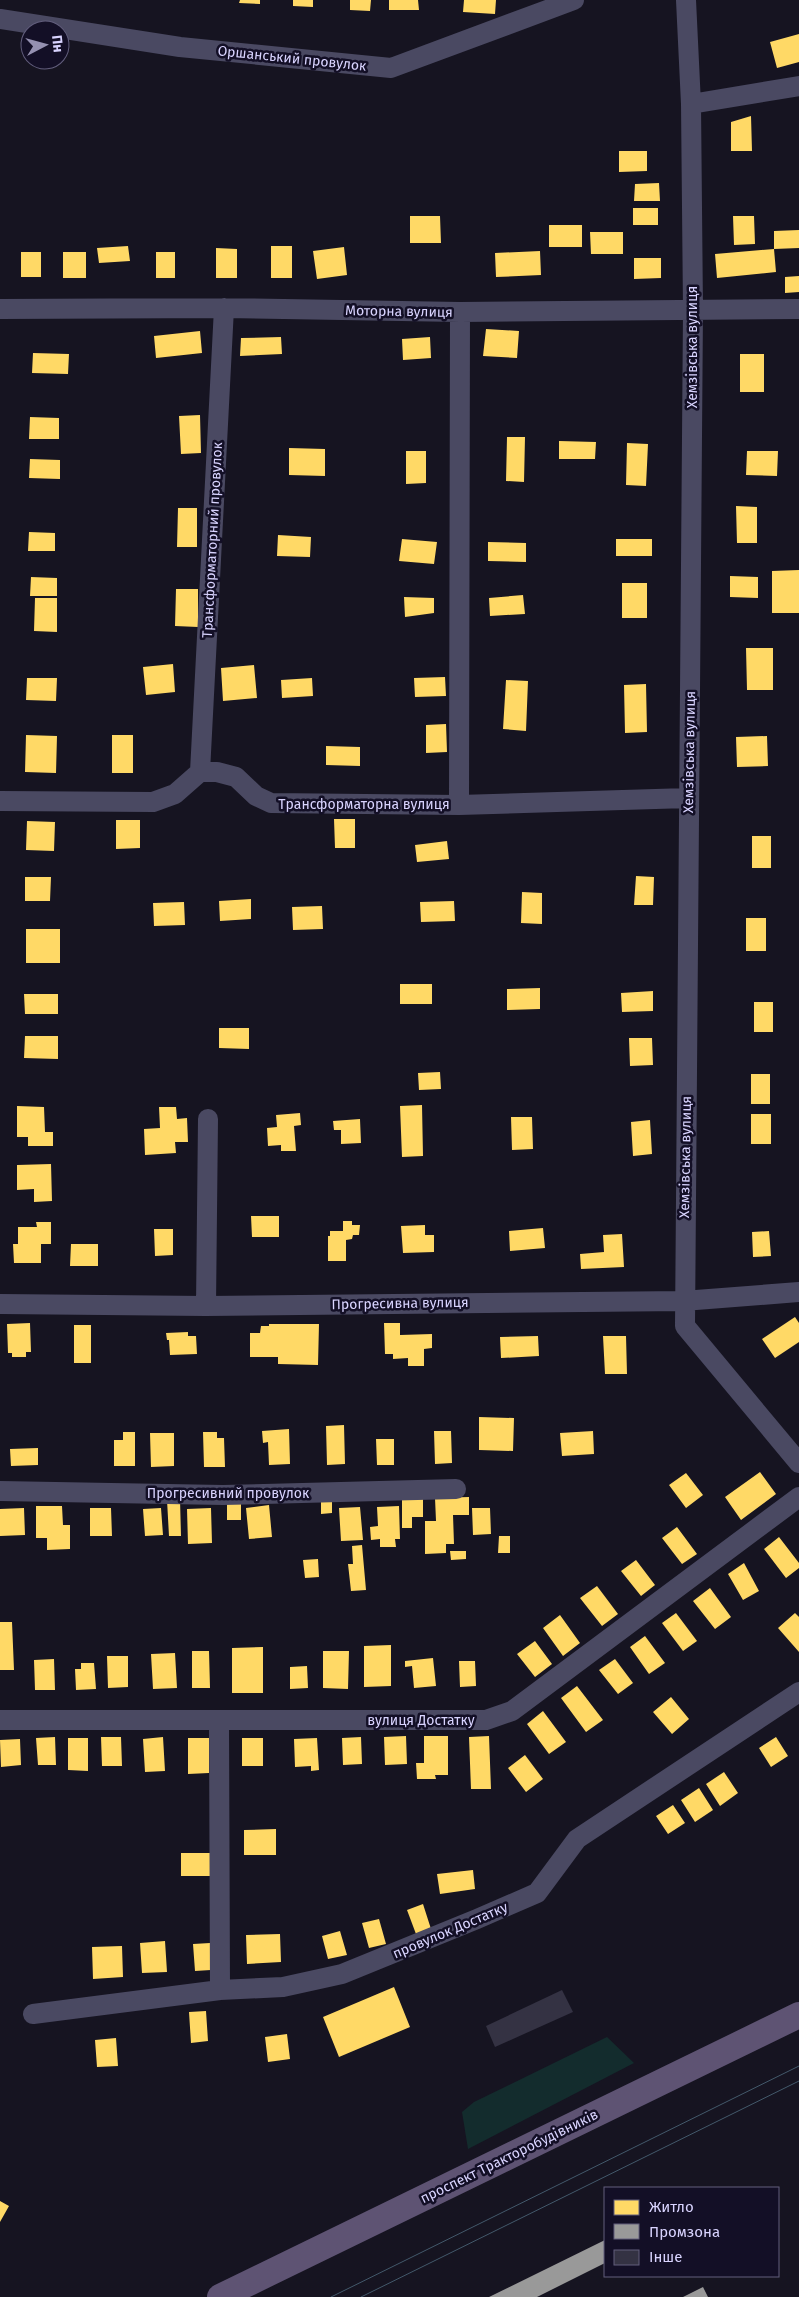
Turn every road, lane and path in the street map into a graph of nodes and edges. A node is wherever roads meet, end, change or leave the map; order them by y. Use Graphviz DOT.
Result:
graph roads {
  1 [pos="574,0"];
  2 [pos="686,0"];
  3 [pos="0,19"];
  4 [pos="799,86"];
  5 [pos="691,104"];
  6 [pos="224,308"];
  7 [pos="799,309"];
  8 [pos="0,310"];
  9 [pos="693,310"];
  10 [pos="460,312"];
  11 [pos="200,772"];
  12 [pos="688,798"];
  13 [pos="0,801"];
  14 [pos="458,804"];
  15 [pos="208,1119"];
  16 [pos="799,1292"];
  17 [pos="683,1301"];
  18 [pos="0,1304"];
  19 [pos="206,1306"];
  20 [pos="799,1463"];
  21 [pos="456,1489"];
  22 [pos="0,1491"];
  23 [pos="799,1497"];
  24 [pos="799,1692"];
  25 [pos="0,1720"];
  26 [pos="219,1720"];
  27 [pos="220,1990"];
  28 [pos="33,2014"];
  29 [pos="799,2016"];
  30 [pos="220,2297"];
  1 -- 3 [label="street, Оршанський провулок"];
  2 -- 5 [label="street, Хемзівська вулиця"];
  4 -- 5 [label="street"];
  5 -- 9 [label="street, Хемзівська вулиця"];
  6 -- 8 [label="street, Моторна вулиця"];
  6 -- 10 [label="street, Моторна вулиця"];
  6 -- 11 [label="street, Трансформаторний провулок"];
  7 -- 9 [label="street, Моторна вулиця"];
  9 -- 10 [label="street, Моторна вулиця"];
  9 -- 12 [label="street, Хемзівська вулиця"];
  10 -- 14 [label="street"];
  11 -- 13 [label="street"];
  11 -- 14 [label="street, Трансформаторна вулиця"];
  12 -- 14 [label="street, Трансформаторна вулиця"];
  12 -- 17 [label="street, Хемзівська вулиця"];
  15 -- 19 [label="street"];
  16 -- 17 [label="street, Прогресивна вулиця"];
  17 -- 19 [label="street, Прогресивна вулиця"];
  17 -- 20 [label="street, Хемзівська вулиця"];
  18 -- 19 [label="street, Прогресивна вулиця"];
  21 -- 22 [label="street, Прогресивний провулок"];
  23 -- 26 [label="street, вулиця Достатку"];
  24 -- 27 [label="street, провулок Достатку"];
  25 -- 26 [label="street, вулиця Достатку"];
  26 -- 27 [label="street"];
  27 -- 28 [label="street, провулок Достатку"];
  29 -- 30 [label="main road, проспект Тракторобудівників"];
}
